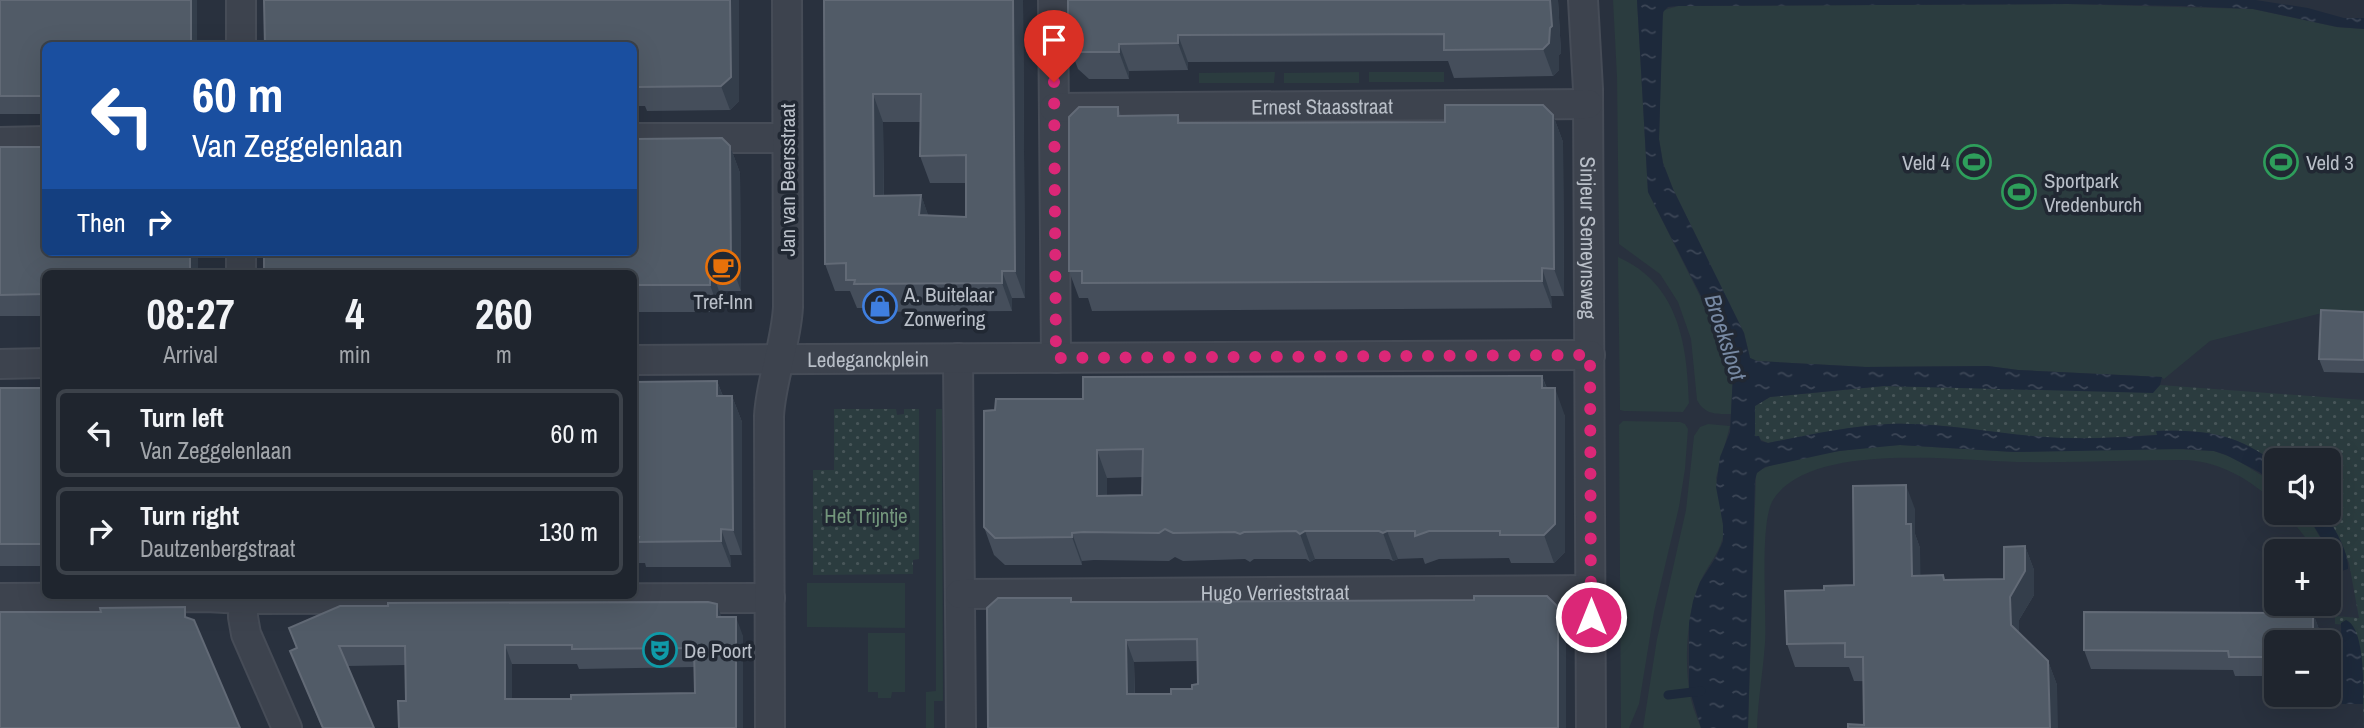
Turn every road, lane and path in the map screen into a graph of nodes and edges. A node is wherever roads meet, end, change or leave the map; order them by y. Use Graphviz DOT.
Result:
graph roads {
  1 [pos="241,0"];
  2 [pos="787,0"];
  3 [pos="1053,0"];
  4 [pos="1583,0"];
  5 [pos="241,42"];
  6 [pos="1588,104"];
  7 [pos="1054,107"];
  8 [pos="637,138"];
  9 [pos="787,138"];
  10 [pos="42,141"];
  11 [pos="0,142"];
  12 [pos="1590,355"];
  13 [pos="958,358"];
  14 [pos="1056,358"];
  15 [pos="779,359"];
  16 [pos="637,360"];
  17 [pos="0,363"];
  18 [pos="42,363"];
  19 [pos="1591,590"];
  20 [pos="960,594"];
  21 [pos="637,597"];
  22 [pos="770,597"];
  23 [pos="0,598"];
  24 [pos="42,598"];
  25 [pos="243,599"];
  26 [pos="287,728"];
  27 [pos="770,728"];
  28 [pos="961,728"];
  29 [pos="1591,728"];
  1 -- 5 [label="street"];
  2 -- 9 [label="street, Jan van Beersstraat"];
  3 -- 7 [label="street"];
  4 -- 6 [label="street, Sinjeur Semeynsweg"];
  6 -- 7 [label="street, Ernest Staasstraat"];
  6 -- 12 [label="street, Sinjeur Semeynsweg"];
  7 -- 14 [label="street"];
  8 -- 9 [label="street"];
  9 -- 15 [label="street, Jan van Beersstraat"];
  10 -- 11 [label="street"];
  12 -- 14 [label="street"];
  12 -- 19 [label="street, Sinjeur Semeynsweg"];
  13 -- 14 [label="street"];
  13 -- 15 [label="street, Ledeganckplein"];
  13 -- 20 [label="street, Ledeganckplein"];
  15 -- 16 [label="street"];
  15 -- 22 [label="street, Ledeganckplein"];
  17 -- 18 [label="street"];
  19 -- 20 [label="street, Hugo Verrieststraat"];
  19 -- 29 [label="street, Sinjeur Semeynsweg"];
  20 -- 28 [label="street, Ledeganckplein"];
  21 -- 22 [label="street"];
  22 -- 27 [label="street, Ledeganckplein"];
  23 -- 24 [label="street"];
  25 -- 26 [label="street"];
}
